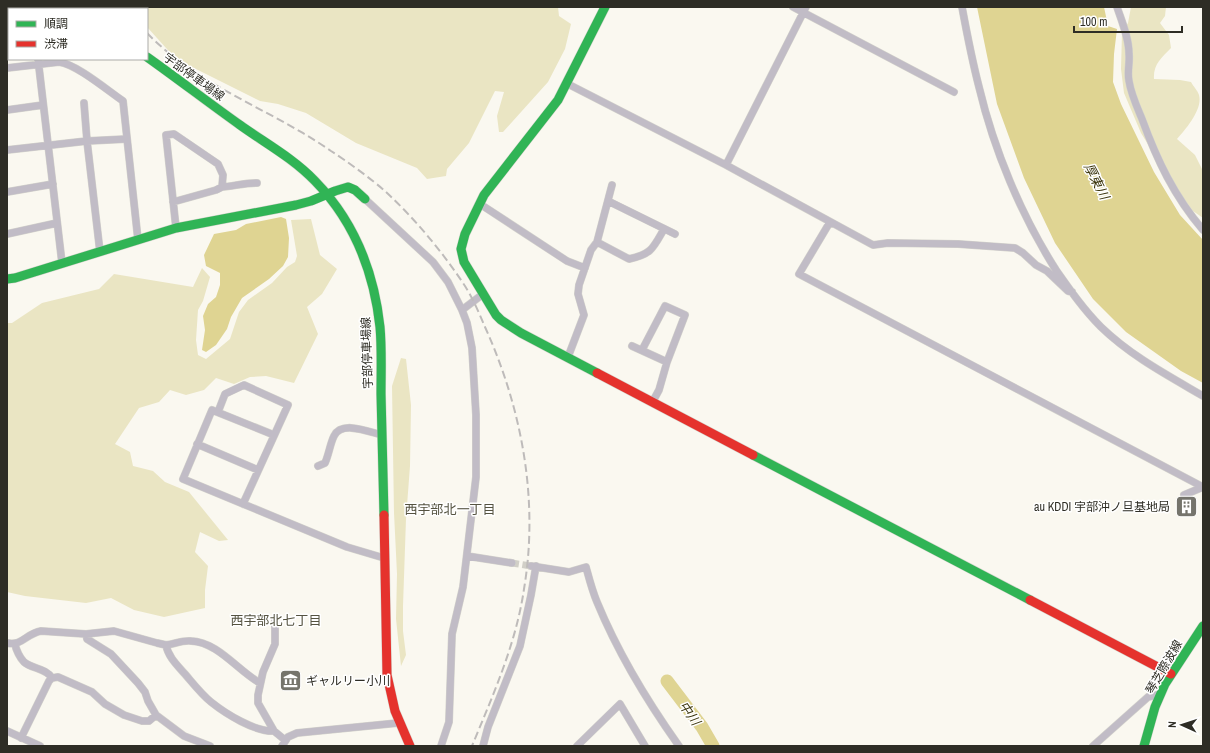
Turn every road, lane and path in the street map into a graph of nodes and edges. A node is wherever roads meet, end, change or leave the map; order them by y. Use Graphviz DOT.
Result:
graph roads {
  1 [pos="605,7"];
  2 [pos="792,7"];
  3 [pos="962,7"];
  4 [pos="1117,7"];
  5 [pos="805,10"];
  6 [pos="148,58"];
  7 [pos="39,61"];
  8 [pos="7,68"];
  9 [pos="566,83"];
  10 [pos="954,92"];
  11 [pos="84,103"];
  12 [pos="43,105"];
  13 [pos="7,110"];
  14 [pos="127,139"];
  15 [pos="87,141"];
  16 [pos="48,146"];
  17 [pos="7,150"];
  18 [pos="726,165"];
  19 [pos="257,183"];
  20 [pos="53,184"];
  21 [pos="612,185"];
  22 [pos="222,186"];
  23 [pos="7,192"];
  24 [pos="328,195"];
  25 [pos="365,199"];
  26 [pos="608,201"];
  27 [pos="173,202"];
  28 [pos="480,204"];
  29 [pos="830,222"];
  30 [pos="57,223"];
  31 [pos="176,228"];
  32 [pos="664,229"];
  33 [pos="1203,230"];
  34 [pos="7,234"];
  35 [pos="675,234"];
  36 [pos="138,240"];
  37 [pos="596,242"];
  38 [pos="100,252"];
  39 [pos="62,263"];
  40 [pos="585,268"];
  41 [pos="7,279"];
  42 [pos="1072,292"];
  43 [pos="483,294"];
  44 [pos="462,310"];
  45 [pos="632,346"];
  46 [pos="642,350"];
  47 [pos="568,357"];
  48 [pos="667,362"];
  49 [pos="1203,396"];
  50 [pos="653,401"];
  51 [pos="218,412"];
  52 [pos="274,435"];
  53 [pos="382,435"];
  54 [pos="197,444"];
  55 [pos="318,466"];
  56 [pos="258,470"];
  57 [pos="1203,487"];
  58 [pos="1184,495"];
  59 [pos="243,504"];
  60 [pos="467,556"];
  61 [pos="384,558"];
  62 [pos="512,563"];
  63 [pos="274,619"];
  64 [pos="1203,626"];
  65 [pos="86,634"];
  66 [pos="7,643"];
  67 [pos="15,644"];
  68 [pos="166,645"];
  69 [pos="1172,674"];
  70 [pos="52,678"];
  71 [pos="260,684"];
  72 [pos="1161,694"];
  73 [pos="156,715"];
  74 [pos="398,723"];
  75 [pos="7,731"];
  76 [pos="274,731"];
  77 [pos="21,738"];
  78 [pos="191,743"];
  79 [pos="284,743"];
  80 [pos="40,746"];
  81 [pos="210,746"];
  82 [pos="410,746"];
  83 [pos="441,746"];
  84 [pos="483,746"];
  85 [pos="577,746"];
  86 [pos="644,746"];
  87 [pos="679,746"];
  88 [pos="1093,746"];
  89 [pos="1144,746"];
  1 -- 9 [label="street"];
  2 -- 5 [label="street"];
  3 -- 42 [label="street"];
  4 -- 33 [label="street"];
  5 -- 10 [label="street"];
  5 -- 18 [label="street"];
  6 -- 24 [label="street, 宇部停車場線"];
  7 -- 8 [label="street"];
  7 -- 12 [label="street"];
  7 -- 14 [label="street"];
  9 -- 18 [label="street"];
  9 -- 28 [label="street"];
  11 -- 15 [label="street"];
  12 -- 13 [label="street"];
  12 -- 16 [label="street"];
  14 -- 15 [label="street"];
  14 -- 36 [label="street"];
  15 -- 16 [label="street"];
  15 -- 38 [label="street"];
  16 -- 17 [label="street"];
  16 -- 20 [label="street"];
  18 -- 29 [label="street"];
  19 -- 22 [label="street"];
  20 -- 23 [label="street"];
  20 -- 30 [label="street"];
  21 -- 26 [label="street"];
  22 -- 27 [label="street"];
  22 -- 27 [label="street"];
  24 -- 25 [label="street"];
  24 -- 31 [label="street"];
  24 -- 53 [label="street, 宇部停車場線"];
  25 -- 44 [label="street"];
  26 -- 32 [label="street"];
  26 -- 37 [label="street"];
  27 -- 31 [label="street"];
  28 -- 40 [label="street"];
  28 -- 43 [label="street"];
  29 -- 42 [label="street"];
  29 -- 57 [label="street"];
  30 -- 34 [label="street"];
  30 -- 39 [label="street"];
  31 -- 36 [label="street"];
  32 -- 35 [label="street"];
  32 -- 37 [label="street"];
  36 -- 38 [label="street"];
  37 -- 40 [label="street"];
  38 -- 39 [label="street"];
  39 -- 41 [label="street"];
  40 -- 47 [label="street"];
  42 -- 49 [label="street"];
  43 -- 44 [label="street"];
  43 -- 47 [label="street"];
  44 -- 60 [label="street"];
  45 -- 46 [label="street"];
  46 -- 48 [label="street"];
  46 -- 48 [label="street"];
  47 -- 50 [label="street"];
  48 -- 50 [label="street"];
  50 -- 69 [label="street"];
  51 -- 52 [label="street"];
  51 -- 52 [label="street"];
  51 -- 54 [label="street"];
  52 -- 56 [label="street"];
  53 -- 55 [label="street"];
  53 -- 61 [label="street, 宇部停車場線"];
  54 -- 56 [label="street"];
  54 -- 59 [label="street"];
  56 -- 59 [label="street"];
  57 -- 58 [label="street"];
  59 -- 61 [label="street"];
  60 -- 62 [label="street"];
  60 -- 83 [label="street"];
  61 -- 74 [label="street, 宇部停車場線"];
  63 -- 71 [label="street"];
  64 -- 69 [label="street, 琴芝際波線"];
  65 -- 67 [label="street"];
  65 -- 68 [label="street"];
  65 -- 73 [label="street"];
  66 -- 67 [label="street"];
  67 -- 70 [label="street"];
  68 -- 71 [label="street"];
  68 -- 76 [label="street"];
  69 -- 72 [label="street, 琴芝際波線"];
  70 -- 73 [label="street"];
  70 -- 77 [label="street"];
  71 -- 76 [label="street"];
  72 -- 88 [label="street"];
  72 -- 89 [label="street, 琴芝際波線"];
  73 -- 78 [label="street"];
  74 -- 79 [label="street"];
  74 -- 82 [label="street, 宇部停車場線"];
  75 -- 77 [label="street"];
  76 -- 79 [label="street"];
  77 -- 80 [label="street"];
  78 -- 81 [label="street"];
  84 -- 87 [label="street"];
  85 -- 86 [label="street"];
}
